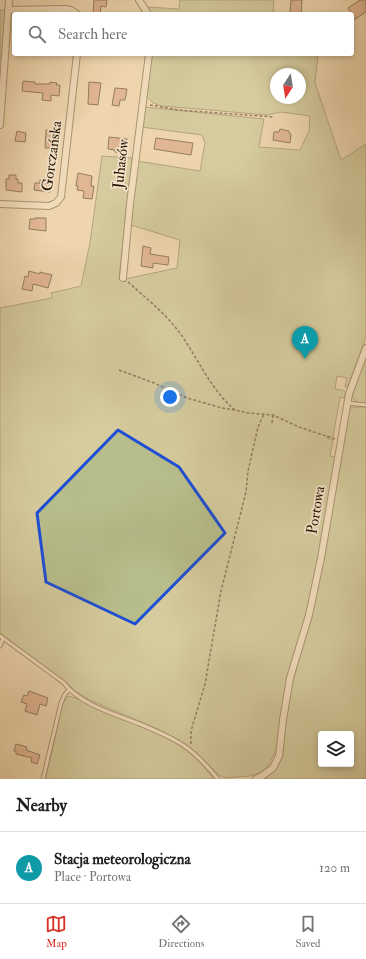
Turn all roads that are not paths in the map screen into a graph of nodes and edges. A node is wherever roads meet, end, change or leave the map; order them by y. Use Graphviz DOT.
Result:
graph roads {
  1 [pos="9,0"];
  2 [pos="139,0"];
  3 [pos="8,10"];
  4 [pos="74,12"];
  5 [pos="147,12"];
  6 [pos="77,56"];
  7 [pos="149,56"];
  8 [pos="0,125"];
  9 [pos="0,204"];
  10 [pos="123,278"];
  11 [pos="366,348"];
  12 [pos="347,403"];
  13 [pos="366,405"];
  14 [pos="1,637"];
  15 [pos="0,646"];
  16 [pos="69,690"];
  17 [pos="43,779"];
  18 [pos="218,779"];
  19 [pos="256,779"];
  1 -- 3 [label="street"];
  2 -- 5 [label="street"];
  3 -- 4 [label="street"];
  3 -- 8 [label="street"];
  6 -- 9 [label="street, Gorczańska"];
  7 -- 10 [label="street, Juhasów"];
  11 -- 12 [label="street, Portowa"];
  12 -- 13 [label="lane"];
  12 -- 19 [label="street, Portowa"];
  14 -- 15 [label="lane"];
  14 -- 16 [label="lane"];
  16 -- 17 [label="lane"];
  16 -- 18 [label="lane"];
}
